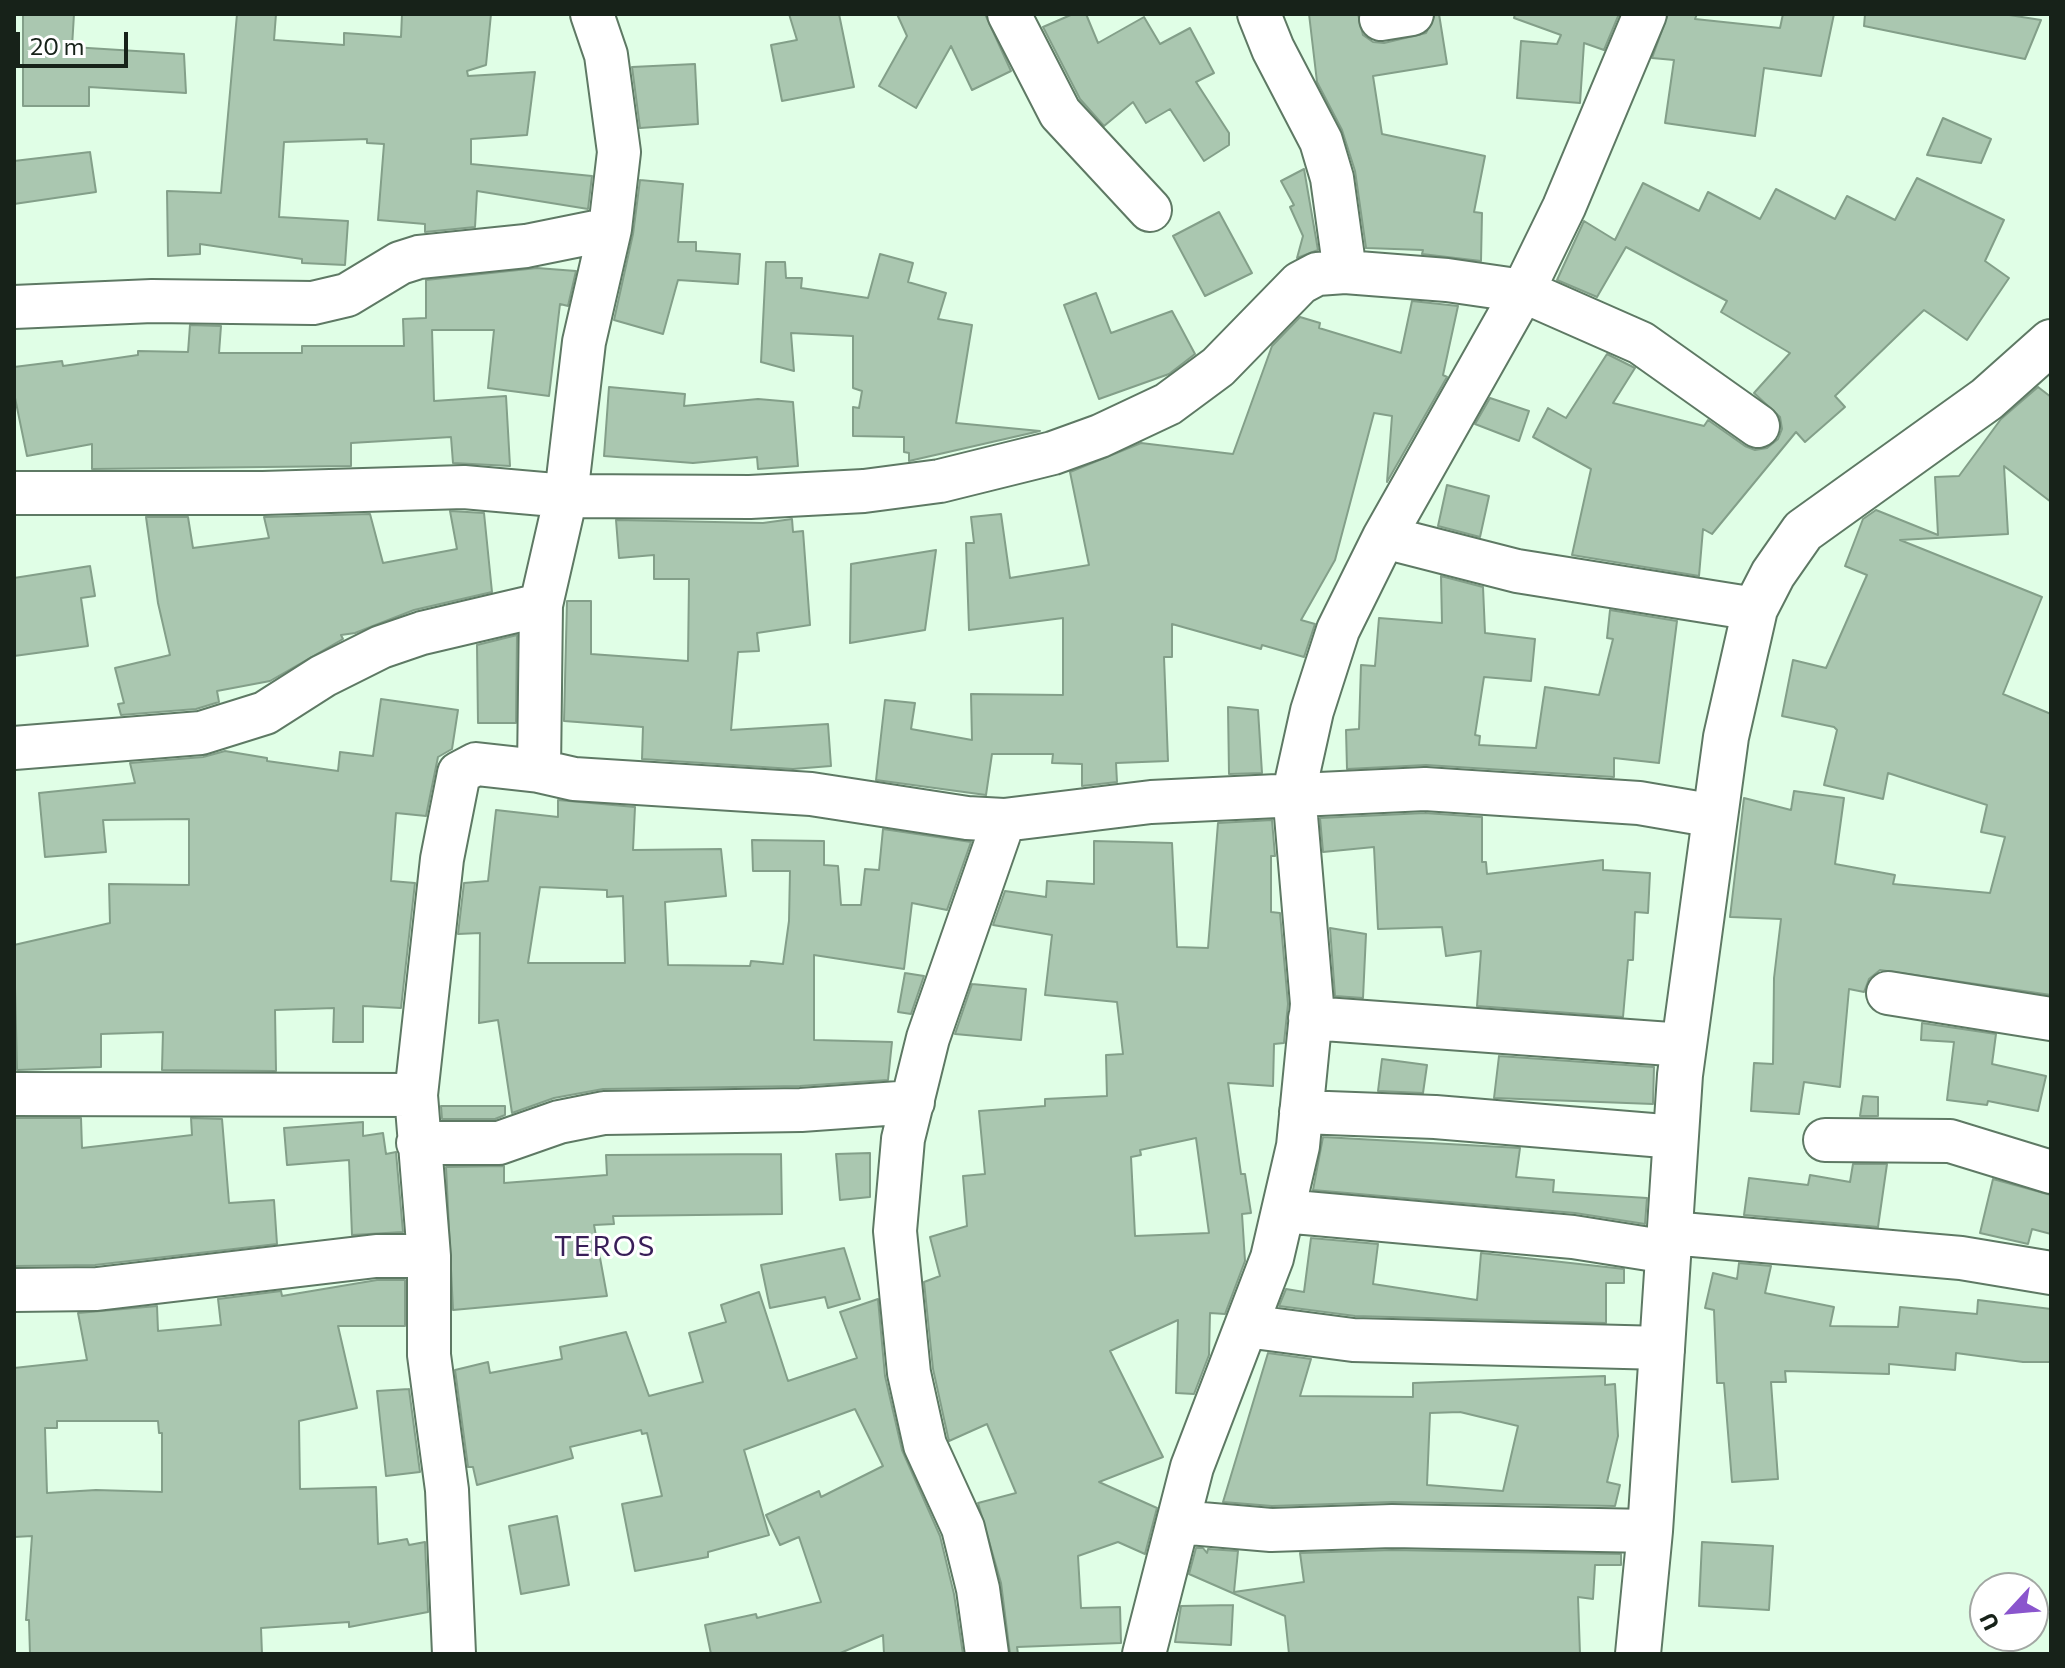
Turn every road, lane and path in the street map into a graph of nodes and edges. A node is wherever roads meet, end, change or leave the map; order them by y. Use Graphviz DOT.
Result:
graph roads {
  1 [pos="592,14"];
  2 [pos="1009,14"];
  3 [pos="1259,14"];
  4 [pos="1645,14"];
  5 [pos="1150,210"];
  6 [pos="610,229"];
  7 [pos="1345,272"];
  8 [pos="1523,291"];
  9 [pos="14,307"];
  10 [pos="2051,342"];
  11 [pos="1758,426"];
  12 [pos="14,493"];
  13 [pos="566,496"];
  14 [pos="1384,537"];
  15 [pos="541,605"];
  16 [pos="1755,609"];
  17 [pos="14,748"];
  18 [pos="539,771"];
  19 [pos="1294,792"];
  20 [pos="1715,816"];
  21 [pos="1004,820"];
  22 [pos="1888,993"];
  23 [pos="1310,1018"];
  24 [pos="2051,1019"];
  25 [pos="1684,1045"];
  26 [pos="14,1094"];
  27 [pos="416,1095"];
  28 [pos="913,1102"];
  29 [pos="1301,1112"];
  30 [pos="1676,1137"];
  31 [pos="1825,1140"];
  32 [pos="418,1143"];
  33 [pos="2051,1172"];
  34 [pos="1283,1211"];
  35 [pos="1669,1242"];
  36 [pos="429,1256"];
  37 [pos="2051,1273"];
  38 [pos="14,1290"];
  39 [pos="1246,1326"];
  40 [pos="1663,1348"];
  41 [pos="1178,1522"];
  42 [pos="1650,1531"];
  43 [pos="454,1654"];
  44 [pos="987,1654"];
  45 [pos="1144,1654"];
  46 [pos="1638,1654"];
  1 -- 6 [label="street"];
  2 -- 5 [label="street"];
  3 -- 7 [label="street"];
  4 -- 8 [label="street"];
  6 -- 9 [label="street"];
  6 -- 13 [label="street"];
  7 -- 8 [label="street"];
  7 -- 13 [label="street"];
  8 -- 11 [label="street"];
  8 -- 14 [label="street"];
  10 -- 16 [label="street"];
  12 -- 13 [label="street"];
  13 -- 15 [label="street"];
  14 -- 16 [label="street"];
  14 -- 19 [label="street"];
  15 -- 17 [label="street"];
  15 -- 18 [label="street"];
  16 -- 20 [label="street"];
  18 -- 21 [label="street"];
  18 -- 27 [label="street"];
  19 -- 20 [label="street"];
  19 -- 21 [label="street"];
  19 -- 23 [label="street"];
  20 -- 25 [label="street"];
  21 -- 28 [label="street"];
  22 -- 24 [label="street"];
  23 -- 25 [label="street"];
  23 -- 29 [label="street"];
  25 -- 30 [label="street"];
  26 -- 27 [label="street"];
  27 -- 32 [label="street"];
  28 -- 32 [label="street"];
  28 -- 44 [label="street"];
  29 -- 30 [label="street"];
  29 -- 34 [label="street"];
  30 -- 35 [label="street"];
  31 -- 33 [label="street"];
  32 -- 36 [label="street"];
  34 -- 35 [label="street"];
  34 -- 39 [label="street"];
  35 -- 37 [label="street"];
  35 -- 40 [label="street"];
  36 -- 38 [label="street"];
  36 -- 43 [label="street"];
  39 -- 40 [label="street"];
  39 -- 41 [label="street"];
  40 -- 42 [label="street"];
  41 -- 42 [label="street"];
  41 -- 45 [label="street"];
  42 -- 46 [label="street"];
}
